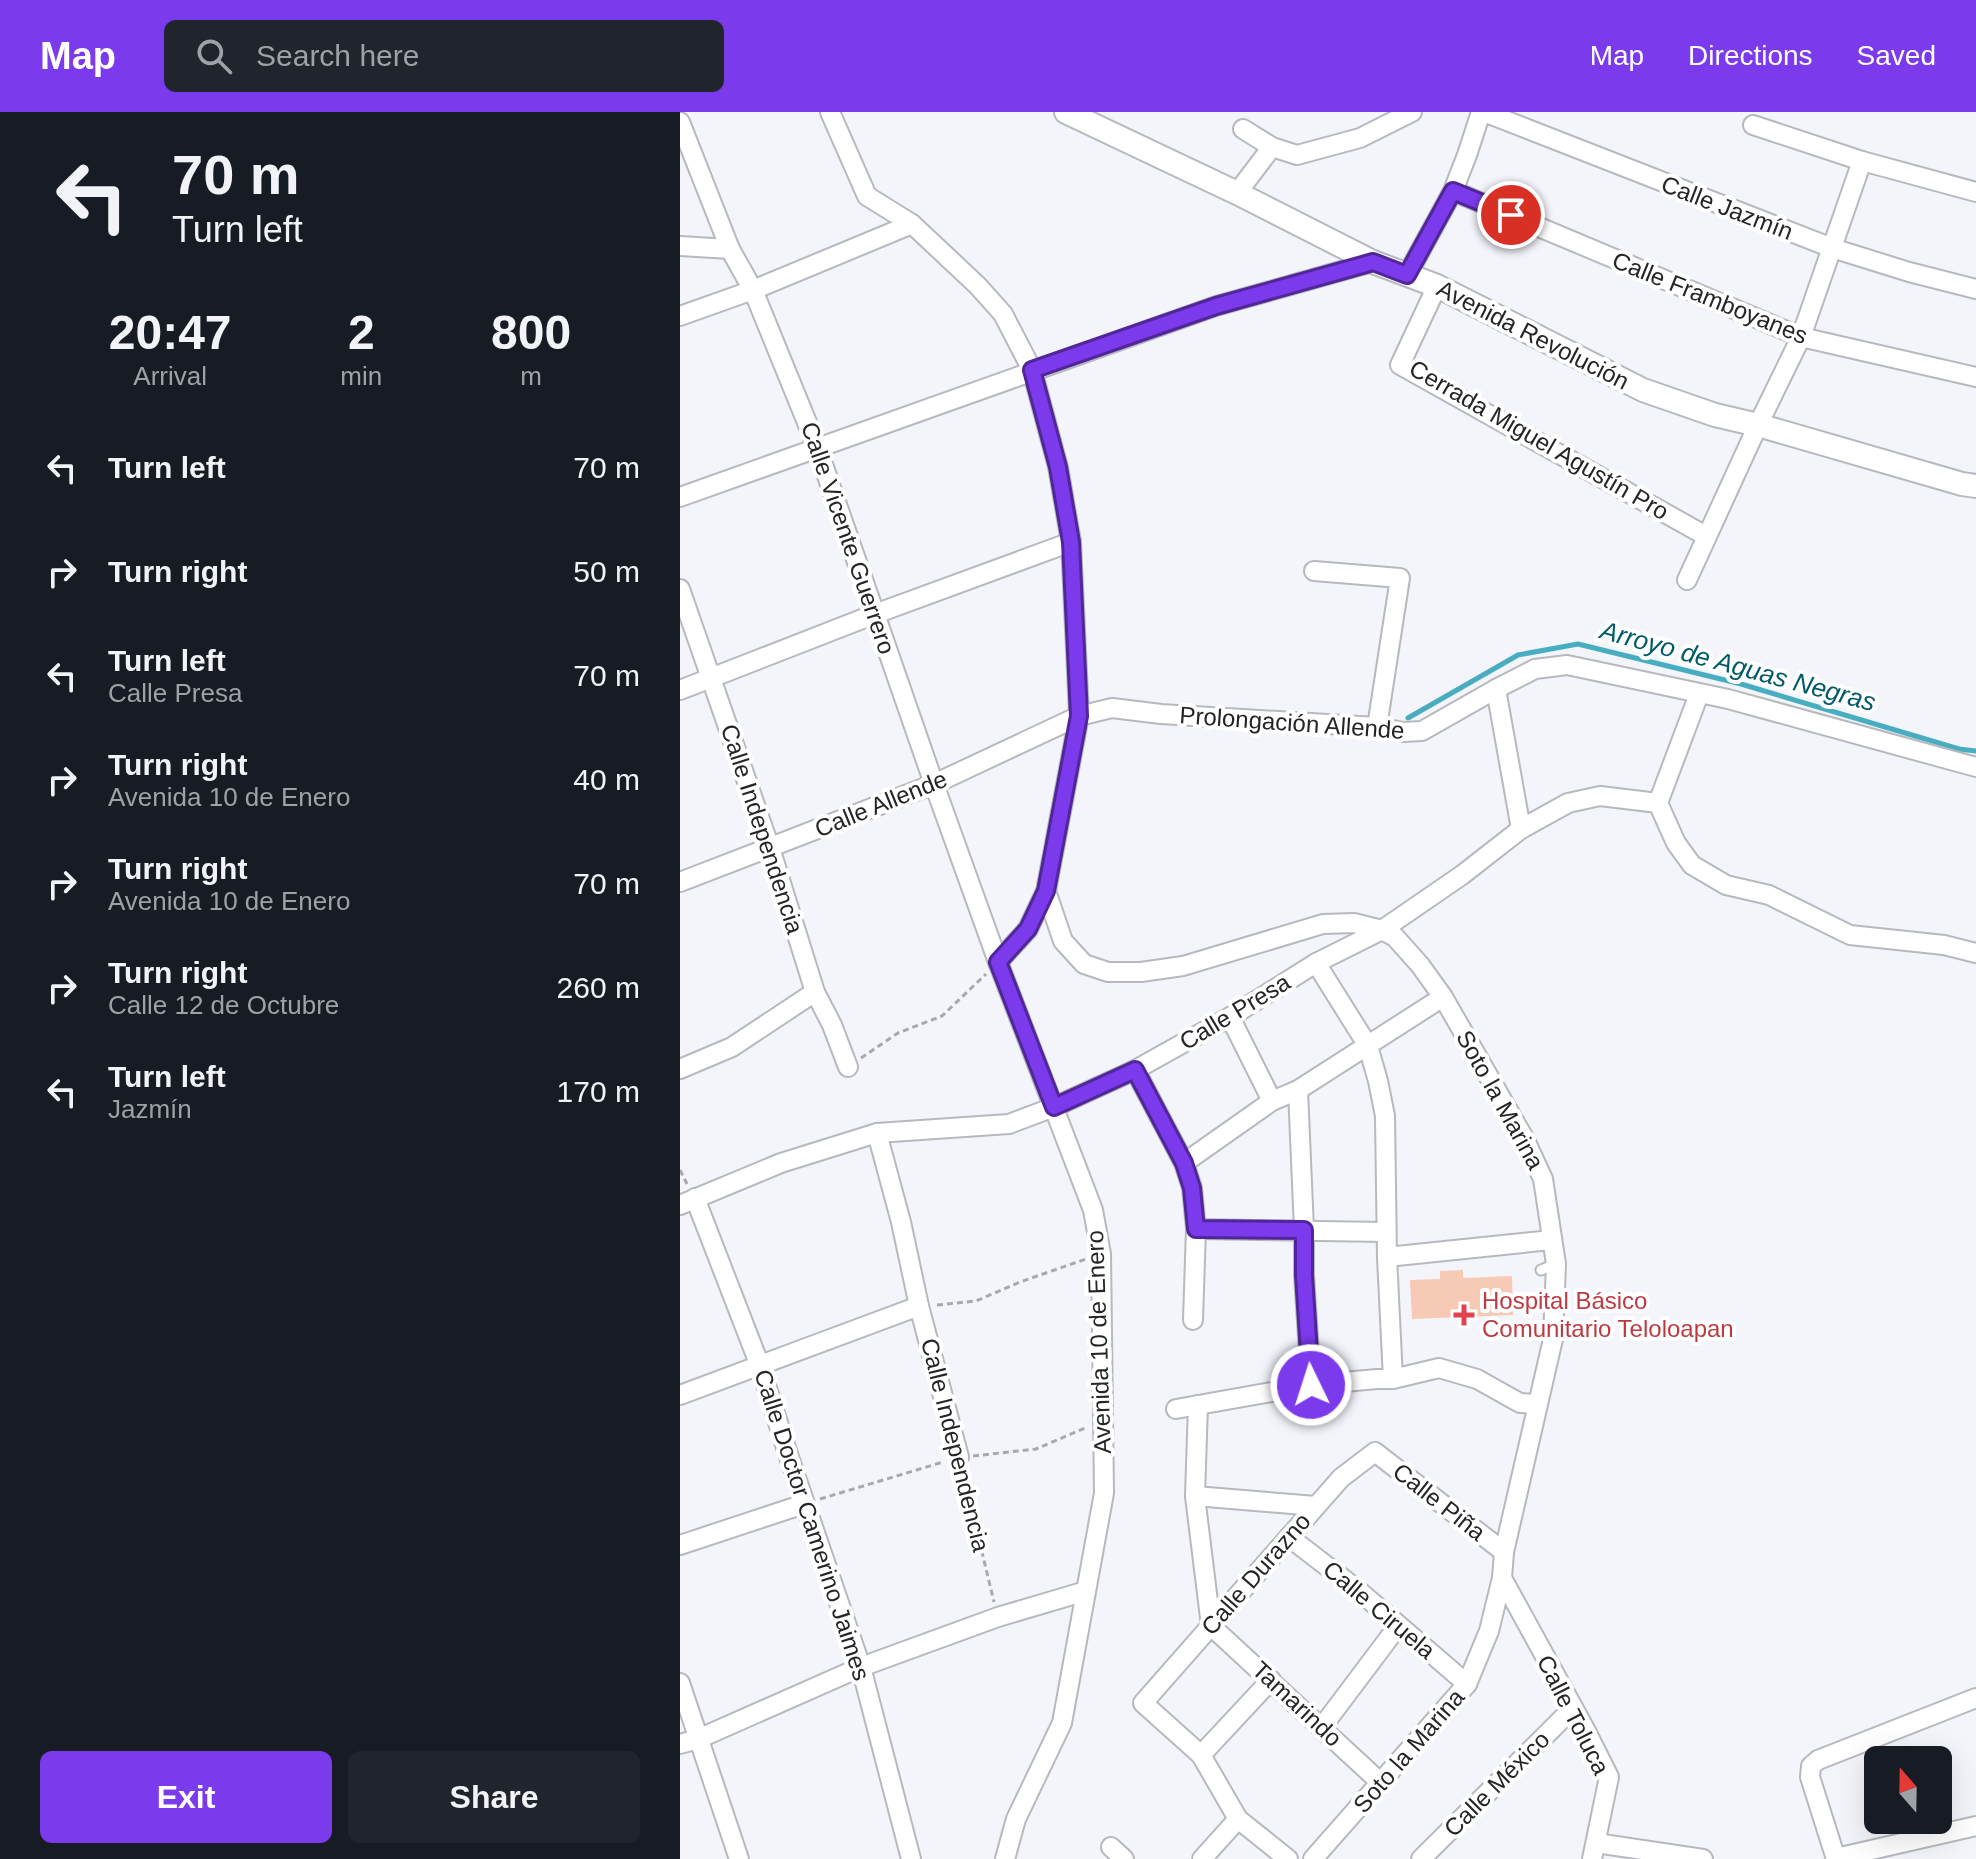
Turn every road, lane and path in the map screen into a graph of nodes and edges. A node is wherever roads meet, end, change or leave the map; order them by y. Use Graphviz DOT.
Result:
graph roads {
  1 [pos="830,112"];
  2 [pos="1066,112"];
  3 [pos="1412,112"];
  4 [pos="1482,112"];
  5 [pos="681,125"];
  6 [pos="1753,125"];
  7 [pos="1243,129"];
  8 [pos="1272,147"];
  9 [pos="1862,161"];
  10 [pos="1453,191"];
  11 [pos="1976,192"];
  12 [pos="1237,193"];
  13 [pos="912,224"];
  14 [pos="680,246"];
  15 [pos="1832,248"];
  16 [pos="730,249"];
  17 [pos="1373,262"];
  18 [pos="1407,275"];
  19 [pos="1437,286"];
  20 [pos="1976,289"];
  21 [pos="753,290"];
  22 [pos="680,316"];
  23 [pos="1801,337"];
  24 [pos="1032,370"];
  25 [pos="1976,377"];
  26 [pos="1758,425"];
  27 [pos="817,447"];
  28 [pos="1976,486"];
  29 [pos="680,497"];
  30 [pos="1706,536"];
  31 [pos="1071,542"];
  32 [pos="1314,571"];
  33 [pos="1687,580"];
  34 [pos="680,589"];
  35 [pos="875,614"];
  36 [pos="711,677"];
  37 [pos="1496,689"];
  38 [pos="680,690"];
  39 [pos="1699,694"];
  40 [pos="1079,716"];
  41 [pos="1377,727"];
  42 [pos="1976,767"];
  43 [pos="934,784"];
  44 [pos="1658,803"];
  45 [pos="1521,829"];
  46 [pos="770,848"];
  47 [pos="680,882"];
  48 [pos="1046,891"];
  49 [pos="1382,930"];
  50 [pos="1976,953"];
  51 [pos="998,962"];
  52 [pos="1316,963"];
  53 [pos="815,992"];
  54 [pos="1443,997"];
  55 [pos="1230,1017"];
  56 [pos="1368,1046"];
  57 [pos="848,1067"];
  58 [pos="680,1069"];
  59 [pos="1135,1070"];
  60 [pos="1298,1090"];
  61 [pos="1272,1101"];
  62 [pos="1054,1107"];
  63 [pos="877,1133"];
  64 [pos="1184,1163"];
  65 [pos="687,1202"];
  66 [pos="1196,1229"];
  67 [pos="1304,1230"];
  68 [pos="1386,1232"];
  69 [pos="1551,1240"];
  70 [pos="1101,1254"];
  71 [pos="1387,1257"];
  72 [pos="919,1306"];
  73 [pos="1193,1320"];
  74 [pos="760,1366"];
  75 [pos="1393,1379"];
  76 [pos="1311,1385"];
  77 [pos="680,1395"];
  78 [pos="1537,1404"];
  79 [pos="1198,1405"];
  80 [pos="1176,1409"];
  81 [pos="1375,1452"];
  82 [pos="959,1457"];
  83 [pos="1195,1496"];
  84 [pos="804,1504"];
  85 [pos="1316,1506"];
  86 [pos="1289,1537"];
  87 [pos="680,1545"];
  88 [pos="1504,1552"];
  89 [pos="1502,1578"];
  90 [pos="1086,1591"];
  91 [pos="998,1617"];
  92 [pos="1211,1626"];
  93 [pos="1398,1626"];
  94 [pos="861,1667"];
  95 [pos="1271,1680"];
  96 [pos="680,1683"];
  97 [pos="1467,1684"];
  98 [pos="1976,1698"];
  99 [pos="1573,1708"];
  100 [pos="1322,1727"];
  101 [pos="689,1741"];
  102 [pos="1201,1755"];
  103 [pos="1381,1783"];
  104 [pos="1238,1819"];
  105 [pos="1976,1826"];
  106 [pos="1594,1851"];
  107 [pos="1836,1858"];
  108 [pos="739,1859"];
  109 [pos="911,1859"];
  110 [pos="1005,1859"];
  111 [pos="1202,1859"];
  112 [pos="1288,1859"];
  113 [pos="1313,1859"];
  114 [pos="1421,1859"];
  115 [pos="1703,1859"];
  1 -- 13 [label="street"];
  2 -- 12 [label="street, Avenida Revolución"];
  3 -- 8 [label="street"];
  4 -- 10 [label="street"];
  4 -- 15 [label="street, Calle Jazmín"];
  5 -- 16 [label="street, Calle Vicente Guerrero"];
  6 -- 9 [label="street"];
  7 -- 8 [label="street"];
  8 -- 12 [label="street"];
  9 -- 11 [label="street"];
  9 -- 15 [label="street"];
  10 -- 18 [label="street"];
  10 -- 23 [label="street, Calle Framboyanes"];
  12 -- 17 [label="street, Avenida Revolución"];
  13 -- 21 [label="street"];
  13 -- 24 [label="street"];
  14 -- 16 [label="street"];
  15 -- 20 [label="street, Calle Jazmín"];
  15 -- 23 [label="street"];
  16 -- 21 [label="street, Calle Vicente Guerrero"];
  17 -- 18 [label="street, Avenida Revolución"];
  17 -- 24 [label="street"];
  18 -- 19 [label="street, Avenida Revolución"];
  19 -- 26 [label="street, Avenida Revolución"];
  19 -- 30 [label="street, Cerrada Miguel Agustín Pro"];
  21 -- 22 [label="street"];
  21 -- 27 [label="street, Calle Vicente Guerrero"];
  23 -- 25 [label="street, Calle Framboyanes"];
  23 -- 26 [label="street"];
  24 -- 27 [label="street"];
  24 -- 31 [label="street"];
  26 -- 28 [label="street, Avenida Revolución"];
  26 -- 30 [label="street"];
  27 -- 29 [label="street"];
  27 -- 35 [label="street, Calle Vicente Guerrero"];
  30 -- 33 [label="street"];
  31 -- 35 [label="street"];
  31 -- 40 [label="street"];
  32 -- 41 [label="street"];
  34 -- 36 [label="street, Calle Independencia"];
  35 -- 36 [label="street"];
  35 -- 43 [label="street, Calle Vicente Guerrero"];
  36 -- 38 [label="street"];
  36 -- 46 [label="street, Calle Independencia"];
  37 -- 39 [label="street, Prolongación Allende"];
  37 -- 41 [label="street, Prolongación Allende"];
  37 -- 45 [label="street"];
  39 -- 42 [label="street, Prolongación Allende"];
  39 -- 44 [label="street"];
  40 -- 41 [label="street, Prolongación Allende"];
  40 -- 43 [label="street, Calle Allende"];
  40 -- 48 [label="street"];
  43 -- 46 [label="street, Calle Allende"];
  43 -- 51 [label="street, Calle Vicente Guerrero"];
  44 -- 45 [label="street, Calle Presa"];
  44 -- 50 [label="street"];
  45 -- 49 [label="street, Calle Presa"];
  46 -- 47 [label="street, Calle Allende"];
  46 -- 53 [label="street, Calle Independencia"];
  48 -- 49 [label="street"];
  48 -- 51 [label="street"];
  49 -- 52 [label="street, Calle Presa"];
  49 -- 54 [label="street, Soto la Marina"];
  51 -- 57 [label="path"];
  51 -- 62 [label="street, Avenida 10 de Enero"];
  52 -- 55 [label="street, Calle Presa"];
  52 -- 56 [label="street"];
  53 -- 57 [label="street, Calle Independencia"];
  53 -- 58 [label="street"];
  54 -- 56 [label="street"];
  54 -- 69 [label="street, Soto la Marina"];
  55 -- 59 [label="street, Calle Presa"];
  55 -- 61 [label="street"];
  56 -- 60 [label="street"];
  56 -- 68 [label="street"];
  59 -- 62 [label="street, Calle Presa"];
  59 -- 64 [label="street"];
  60 -- 61 [label="street"];
  60 -- 67 [label="street"];
  61 -- 64 [label="street"];
  62 -- 63 [label="street, Calle Presa"];
  62 -- 70 [label="street, Avenida 10 de Enero"];
  63 -- 65 [label="street, Calle Presa"];
  63 -- 72 [label="street, Calle Independencia"];
  64 -- 66 [label="street"];
  65 -- 74 [label="street, Calle Doctor Camerino Jaimes"];
  66 -- 67 [label="street"];
  66 -- 73 [label="street"];
  67 -- 68 [label="street"];
  67 -- 76 [label="street"];
  68 -- 71 [label="street"];
  69 -- 71 [label="street"];
  69 -- 78 [label="street, Soto la Marina"];
  70 -- 72 [label="path"];
  70 -- 90 [label="street, Avenida 10 de Enero"];
  71 -- 75 [label="street"];
  72 -- 74 [label="street"];
  72 -- 82 [label="street, Calle Independencia"];
  74 -- 77 [label="street"];
  74 -- 84 [label="street, Calle Doctor Camerino Jaimes"];
  75 -- 76 [label="street"];
  75 -- 78 [label="street"];
  76 -- 79 [label="street"];
  78 -- 88 [label="street, Soto la Marina"];
  79 -- 80 [label="street"];
  79 -- 83 [label="street"];
  81 -- 85 [label="street, Calle Durazno"];
  81 -- 88 [label="street, Calle Piña"];
  82 -- 91 [label="path, Calle Independencia"];
  83 -- 85 [label="street"];
  83 -- 92 [label="street"];
  84 -- 87 [label="street"];
  84 -- 94 [label="street, Calle Doctor Camerino Jaimes"];
  85 -- 86 [label="street, Calle Durazno"];
  86 -- 92 [label="street, Calle Durazno"];
  86 -- 93 [label="street, Calle Ciruela"];
  88 -- 89 [label="street, Soto la Marina"];
  89 -- 97 [label="street, Soto la Marina"];
  89 -- 99 [label="street, Calle Toluca"];
  90 -- 91 [label="street"];
  90 -- 110 [label="street, Avenida 10 de Enero"];
  91 -- 94 [label="street"];
  92 -- 95 [label="street, Tamarindo"];
  92 -- 102 [label="street, Calle Durazno"];
  93 -- 97 [label="street, Calle Ciruela"];
  93 -- 100 [label="street"];
  94 -- 101 [label="street"];
  94 -- 109 [label="street, Calle Doctor Camerino Jaimes"];
  95 -- 100 [label="street, Tamarindo"];
  95 -- 102 [label="street"];
  96 -- 101 [label="street"];
  97 -- 103 [label="street, Soto la Marina"];
  98 -- 107 [label="street"];
  99 -- 106 [label="street, Calle Toluca"];
  99 -- 114 [label="street, Calle México"];
  100 -- 103 [label="street, Tamarindo"];
  101 -- 108 [label="street"];
  102 -- 104 [label="street"];
  103 -- 113 [label="street, Soto la Marina"];
  104 -- 111 [label="street"];
  104 -- 112 [label="street"];
  105 -- 107 [label="street"];
  106 -- 115 [label="street"];
}
